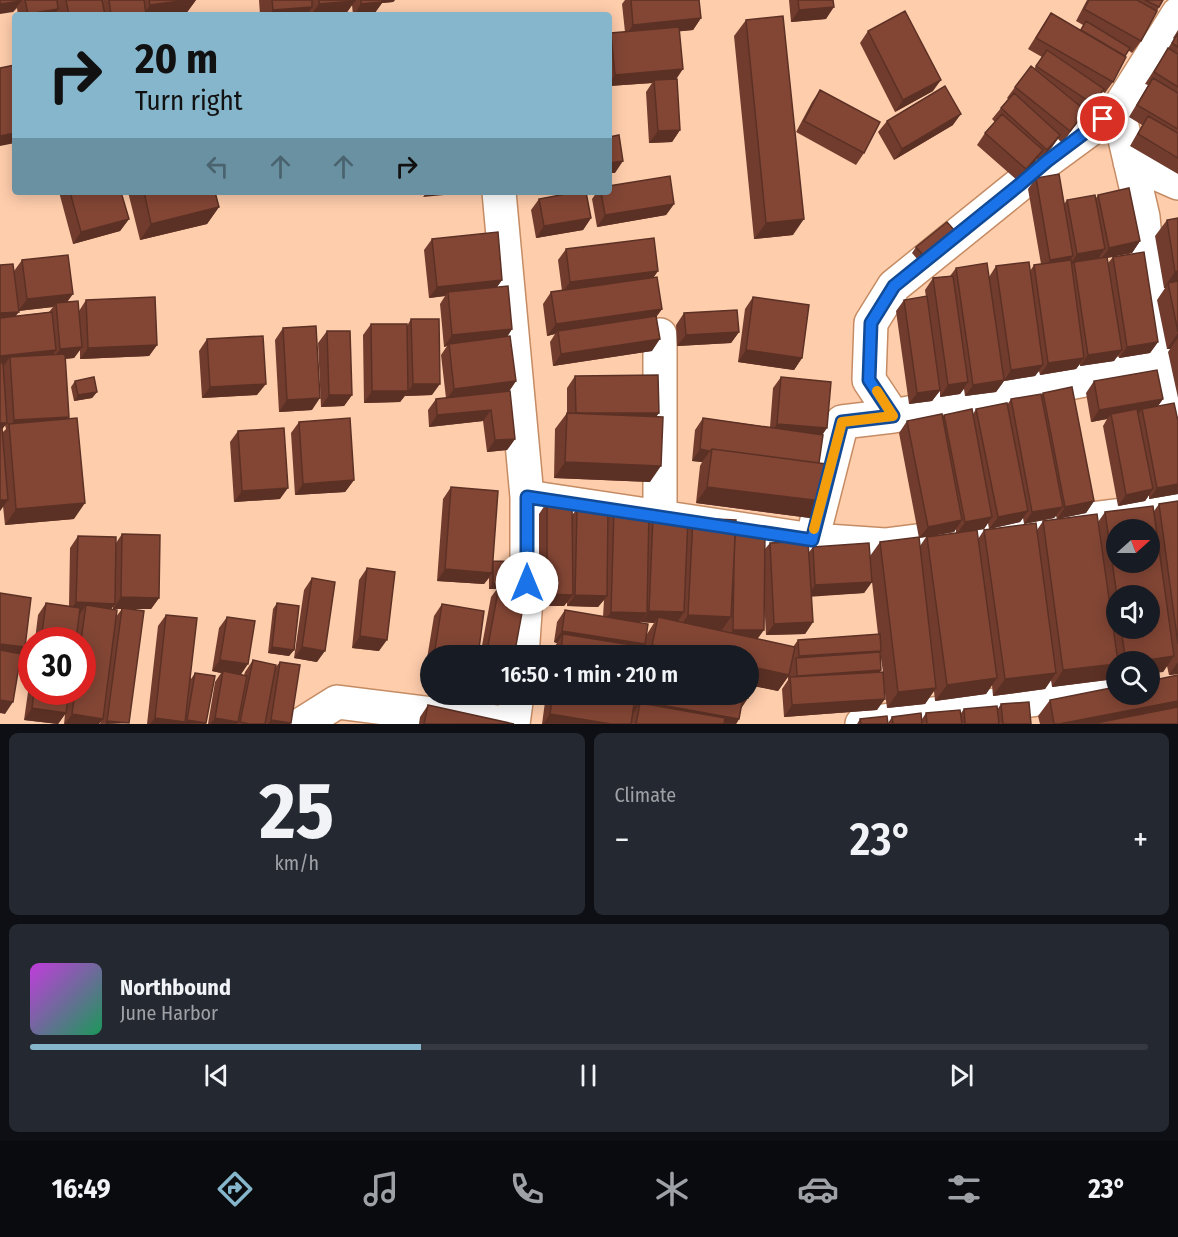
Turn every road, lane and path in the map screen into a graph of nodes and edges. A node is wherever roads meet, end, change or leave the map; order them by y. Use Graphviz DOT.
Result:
graph roads {
  1 [pos="1178,14"];
  2 [pos="1118,109"];
  3 [pos="1130,162"];
  4 [pos="1178,183"];
  5 [pos="499,195"];
  6 [pos="660,335"];
  7 [pos="1164,365"];
  8 [pos="893,416"];
  9 [pos="1178,450"];
  10 [pos="527,497"];
  11 [pos="1178,508"];
  12 [pos="660,518"];
  13 [pos="812,540"];
  14 [pos="523,645"];
  15 [pos="1106,689"];
  16 [pos="516,705"];
  17 [pos="302,724"];
  18 [pos="862,724"];
  1 -- 2 [label="street"];
  2 -- 3 [label="street"];
  2 -- 8 [label="street"];
  3 -- 4 [label="street"];
  3 -- 7 [label="street"];
  5 -- 10 [label="street"];
  6 -- 12 [label="street"];
  7 -- 8 [label="street"];
  7 -- 9 [label="street"];
  8 -- 13 [label="street"];
  10 -- 12 [label="street"];
  10 -- 14 [label="street"];
  11 -- 13 [label="street"];
  12 -- 13 [label="street"];
  15 -- 18 [label="street"];
  16 -- 17 [label="street"];
}
